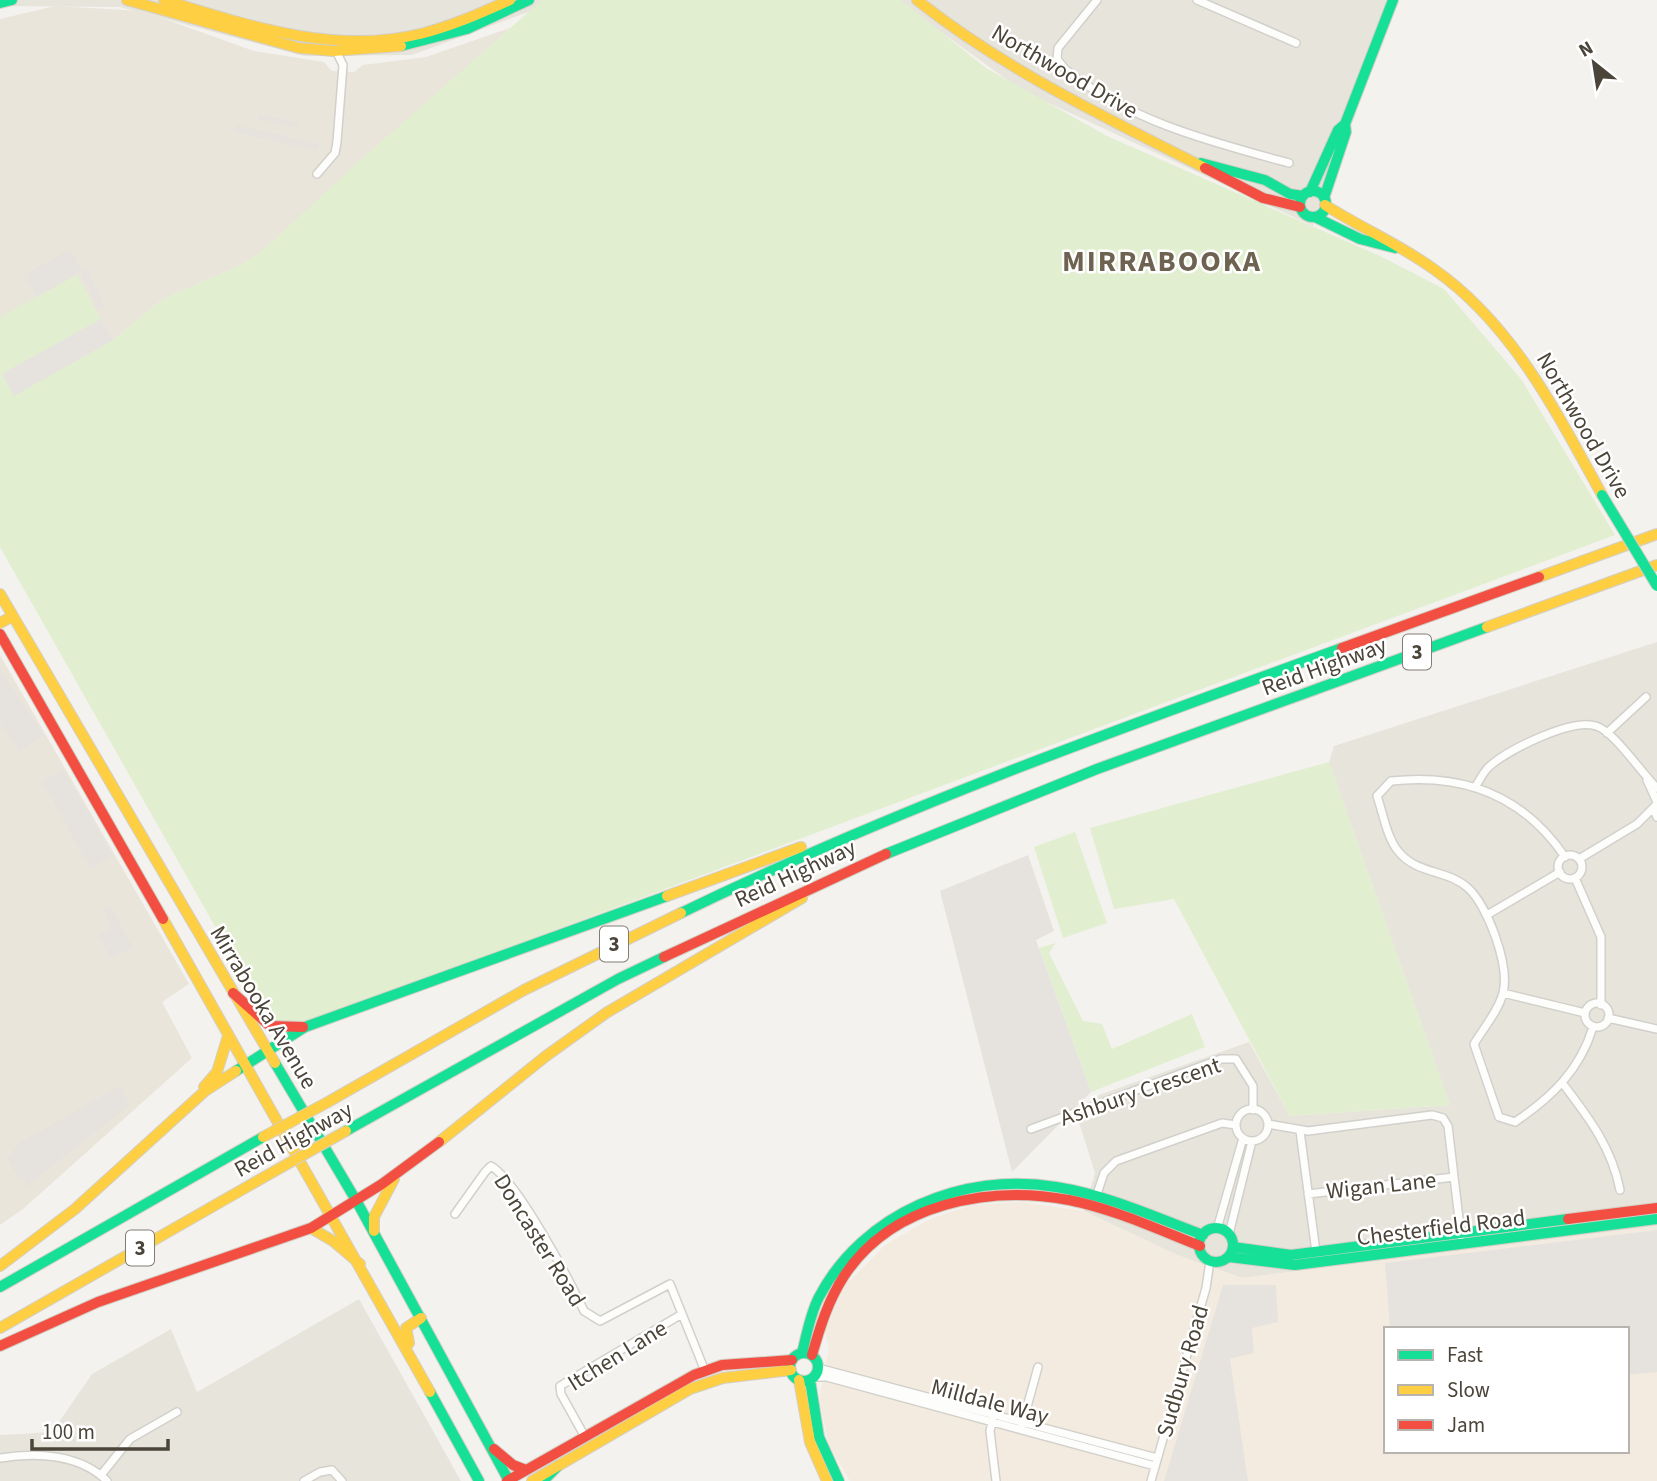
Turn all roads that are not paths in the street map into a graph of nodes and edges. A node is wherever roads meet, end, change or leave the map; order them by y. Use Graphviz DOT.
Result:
graph roads {
  1 [pos="12,0"];
  2 [pos="127,0"];
  3 [pos="164,0"];
  4 [pos="510,0"];
  5 [pos="529,0"];
  6 [pos="917,0"];
  7 [pos="1097,0"];
  8 [pos="1197,0"];
  9 [pos="1393,0"];
  10 [pos="0,3"];
  11 [pos="1296,43"];
  12 [pos="336,51"];
  13 [pos="354,51"];
  14 [pos="343,65"];
  15 [pos="1345,124"];
  16 [pos="1201,163"];
  17 [pos="1289,163"];
  18 [pos="317,174"];
  19 [pos="1306,194"];
  20 [pos="1325,202"];
  21 [pos="1300,207"];
  22 [pos="1315,217"];
  23 [pos="1395,248"];
  24 [pos="1657,534"];
  25 [pos="1657,565"];
  26 [pos="1657,586"];
  27 [pos="0,594"];
  28 [pos="13,616"];
  29 [pos="0,623"];
  30 [pos="0,634"];
  31 [pos="1646,697"];
  32 [pos="1607,733"];
  33 [pos="1645,777"];
  34 [pos="1475,787"];
  35 [pos="1657,788"];
  36 [pos="1656,804"];
  37 [pos="911,808"];
  38 [pos="1657,818"];
  39 [pos="1637,824"];
  40 [pos="1565,857"];
  41 [pos="1579,859"];
  42 [pos="863,863"];
  43 [pos="1560,872"];
  44 [pos="1575,878"];
  45 [pos="1487,915"];
  46 [pos="233,993"];
  47 [pos="1503,993"];
  48 [pos="1601,1005"];
  49 [pos="1585,1013"];
  50 [pos="1608,1018"];
  51 [pos="304,1027"];
  52 [pos="1593,1027"];
  53 [pos="1657,1029"];
  54 [pos="228,1036"];
  55 [pos="268,1051"];
  56 [pos="246,1066"];
  57 [pos="1563,1084"];
  58 [pos="188,1106"];
  59 [pos="1254,1110"];
  60 [pos="1268,1124"];
  61 [pos="1236,1125"];
  62 [pos="1031,1129"];
  63 [pos="1300,1131"];
  64 [pos="1243,1138"];
  65 [pos="1252,1141"];
  66 [pos="396,1175"];
  67 [pos="1454,1177"];
  68 [pos="1620,1190"];
  69 [pos="1308,1194"];
  70 [pos="1097,1197"];
  71 [pos="950,1198"];
  72 [pos="357,1202"];
  73 [pos="1657,1208"];
  74 [pos="455,1214"];
  75 [pos="333,1216"];
  76 [pos="1627,1217"];
  77 [pos="1657,1219"];
  78 [pos="1160,1225"];
  79 [pos="311,1228"];
  80 [pos="1217,1228"];
  81 [pos="374,1231"];
  82 [pos="1229,1234"];
  83 [pos="1203,1235"];
  84 [pos="1462,1238"];
  85 [pos="1200,1246"];
  86 [pos="1378,1249"];
  87 [pos="1231,1252"];
  88 [pos="1316,1252"];
  89 [pos="1210,1261"];
  90 [pos="360,1264"];
  91 [pos="0,1266"];
  92 [pos="0,1287"];
  93 [pos="682,1314"];
  94 [pos="421,1318"];
  95 [pos="0,1328"];
  96 [pos="0,1346"];
  97 [pos="807,1354"];
  98 [pos="791,1365"];
  99 [pos="1038,1367"];
  100 [pos="705,1371"];
  101 [pos="814,1375"];
  102 [pos="799,1380"];
  103 [pos="428,1387"];
  104 [pos="177,1412"];
  105 [pos="992,1417"];
  106 [pos="1022,1425"];
  107 [pos="584,1437"];
  108 [pos="488,1442"];
  109 [pos="0,1458"];
  110 [pos="1156,1462"];
  111 [pos="558,1466"];
  112 [pos="526,1470"];
  113 [pos="101,1475"];
  114 [pos="107,1481"];
  115 [pos="304,1481"];
  116 [pos="342,1481"];
  117 [pos="480,1481"];
  118 [pos="508,1481"];
  119 [pos="532,1481"];
  120 [pos="543,1481"];
  121 [pos="827,1481"];
  122 [pos="839,1481"];
  123 [pos="996,1481"];
  124 [pos="1151,1481"];
  1 -- 10 [label="main road"];
  2 -- 12 [label="main road"];
  3 -- 4 [label="main road"];
  5 -- 13 [label="main road"];
  6 -- 16 [label="main road, Northwood Drive"];
  7 -- 17 [label="street"];
  8 -- 11 [label="street"];
  9 -- 15 [label="main road"];
  12 -- 13 [label="main road"];
  12 -- 14 [label="street"];
  13 -- 14 [label="street"];
  14 -- 18 [label="street"];
  15 -- 19 [label="main road"];
  15 -- 20 [label="main road"];
  16 -- 19 [label="main road, Northwood Drive"];
  16 -- 21 [label="main road, Northwood Drive"];
  19 -- 20 [label="main road"];
  19 -- 21 [label="main road"];
  20 -- 22 [label="main road"];
  20 -- 23 [label="main road, Northwood Drive"];
  21 -- 22 [label="main road"];
  22 -- 23 [label="main road, Northwood Drive"];
  23 -- 26 [label="main road, Northwood Drive, bridge"];
  24 -- 37 [label="main road, Reid Highway / 3"];
  25 -- 42 [label="main road, Reid Highway / 3"];
  27 -- 28 [label="main road, Mirrabooka Avenue"];
  28 -- 29 [label="main road"];
  28 -- 46 [label="main road, Mirrabooka Avenue"];
  30 -- 54 [label="main road, Mirrabooka Avenue"];
  31 -- 32 [label="street"];
  32 -- 33 [label="street"];
  32 -- 34 [label="street"];
  33 -- 35 [label="street"];
  33 -- 36 [label="street"];
  34 -- 40 [label="street"];
  34 -- 45 [label="street"];
  36 -- 38 [label="street"];
  36 -- 39 [label="street"];
  37 -- 51 [label="main road"];
  37 -- 92 [label="main road, Reid Highway / 3, bridge"];
  38 -- 39 [label="street"];
  39 -- 41 [label="street"];
  40 -- 41 [label="street"];
  40 -- 43 [label="street"];
  41 -- 44 [label="street"];
  42 -- 66 [label="main road"];
  42 -- 95 [label="main road, Reid Highway / 3, bridge"];
  43 -- 44 [label="street"];
  43 -- 45 [label="street"];
  44 -- 48 [label="street"];
  45 -- 47 [label="street"];
  46 -- 51 [label="main road"];
  46 -- 55 [label="main road, Mirrabooka Avenue"];
  47 -- 49 [label="street"];
  47 -- 57 [label="street"];
  48 -- 49 [label="street"];
  48 -- 50 [label="street"];
  49 -- 52 [label="street"];
  50 -- 52 [label="street"];
  50 -- 53 [label="street"];
  51 -- 55 [label="main road"];
  52 -- 57 [label="street"];
  54 -- 56 [label="main road, Mirrabooka Avenue"];
  54 -- 58 [label="main road"];
  55 -- 56 [label="main road"];
  55 -- 72 [label="main road, Mirrabooka Avenue"];
  56 -- 58 [label="main road"];
  56 -- 75 [label="main road, Mirrabooka Avenue"];
  57 -- 68 [label="street"];
  58 -- 91 [label="main road"];
  59 -- 60 [label="street"];
  59 -- 61 [label="street"];
  59 -- 62 [label="street, Ashbury Crescent"];
  60 -- 63 [label="street"];
  60 -- 65 [label="street"];
  61 -- 64 [label="street"];
  61 -- 70 [label="street"];
  63 -- 67 [label="street"];
  63 -- 69 [label="street"];
  64 -- 65 [label="street"];
  64 -- 80 [label="street"];
  65 -- 82 [label="street"];
  66 -- 72 [label="main road"];
  66 -- 81 [label="main road"];
  67 -- 69 [label="street, Wigan Lane"];
  67 -- 84 [label="street"];
  69 -- 88 [label="street"];
  70 -- 71 [label="main road"];
  70 -- 78 [label="main road"];
  71 -- 78 [label="main road"];
  71 -- 97 [label="main road"];
  72 -- 75 [label="main road"];
  72 -- 81 [label="main road, Mirrabooka Avenue"];
  73 -- 76 [label="main road, Chesterfield Road"];
  74 -- 93 [label="street, Doncaster Road"];
  75 -- 79 [label="main road"];
  75 -- 90 [label="main road, Mirrabooka Avenue"];
  76 -- 77 [label="main road, Chesterfield Road"];
  76 -- 84 [label="main road, Chesterfield Road"];
  78 -- 83 [label="main road"];
  78 -- 85 [label="main road"];
  79 -- 90 [label="main road"];
  79 -- 96 [label="main road"];
  80 -- 82 [label="main road"];
  80 -- 83 [label="main road"];
  81 -- 94 [label="main road, Mirrabooka Avenue"];
  82 -- 87 [label="main road"];
  83 -- 85 [label="main road"];
  84 -- 86 [label="main road, Chesterfield Road"];
  85 -- 89 [label="main road"];
  86 -- 87 [label="main road, Chesterfield Road"];
  86 -- 88 [label="main road, Chesterfield Road"];
  87 -- 88 [label="main road, Chesterfield Road"];
  87 -- 89 [label="main road"];
  89 -- 110 [label="street, Sudbury Road"];
  90 -- 103 [label="main road, Mirrabooka Avenue"];
  93 -- 100 [label="street, Doncaster Road"];
  93 -- 107 [label="street, Itchen Lane"];
  94 -- 103 [label="main road"];
  94 -- 108 [label="main road, Mirrabooka Avenue"];
  97 -- 98 [label="main road"];
  97 -- 101 [label="main road"];
  98 -- 100 [label="main road"];
  98 -- 102 [label="main road"];
  98 -- 111 [label="main road"];
  99 -- 106 [label="street"];
  100 -- 107 [label="main road"];
  101 -- 102 [label="main road"];
  101 -- 105 [label="street, Milldale Way"];
  101 -- 122 [label="main road"];
  102 -- 121 [label="main road"];
  103 -- 117 [label="main road, Mirrabooka Avenue"];
  104 -- 113 [label="street"];
  105 -- 106 [label="street, Milldale Way"];
  105 -- 123 [label="street"];
  106 -- 110 [label="street, Milldale Way"];
  107 -- 112 [label="main road"];
  108 -- 112 [label="main road"];
  108 -- 118 [label="main road, Mirrabooka Avenue"];
  109 -- 113 [label="street"];
  110 -- 124 [label="street, Sudbury Road"];
  111 -- 119 [label="main road"];
  111 -- 120 [label="main road"];
  112 -- 118 [label="main road"];
  113 -- 114 [label="street"];
  115 -- 116 [label="street"];
}
